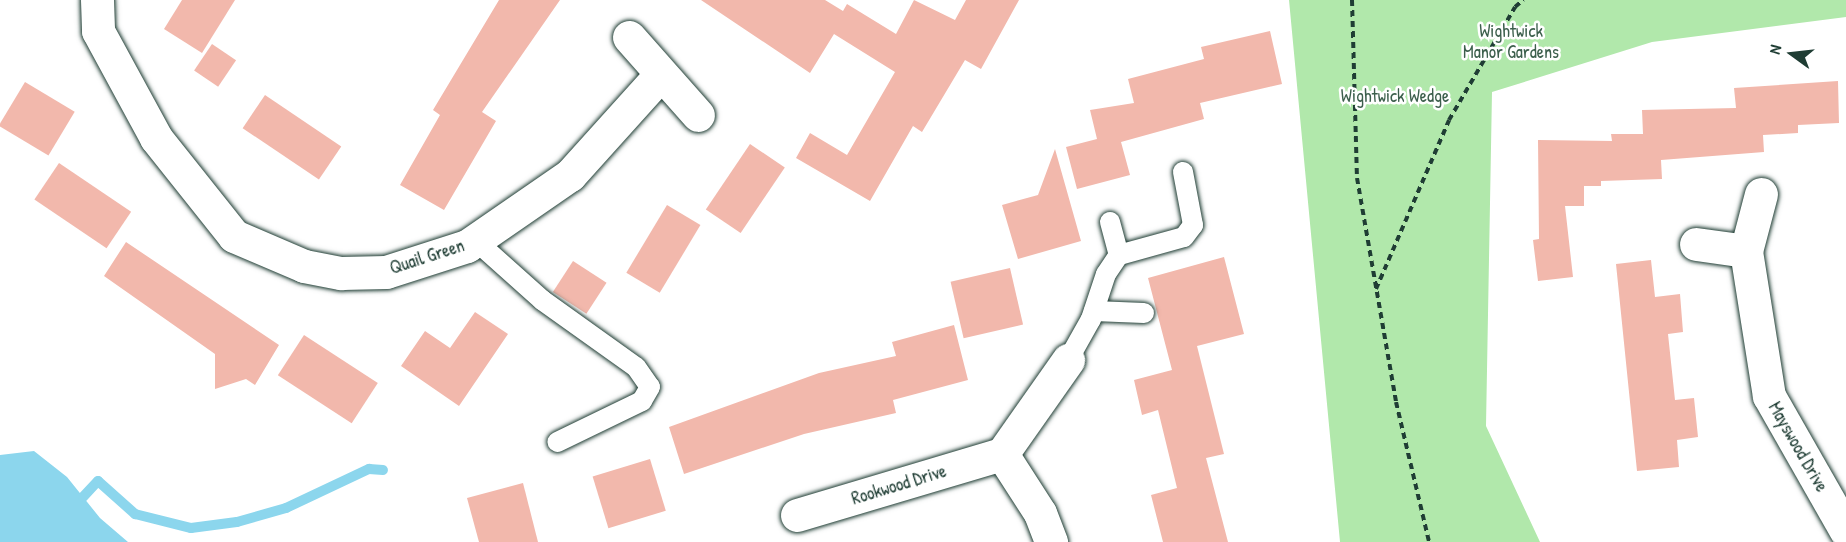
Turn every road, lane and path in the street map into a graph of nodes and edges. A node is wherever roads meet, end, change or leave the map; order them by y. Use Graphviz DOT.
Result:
graph roads {
  1 [pos="97,0"];
  2 [pos="1352,0"];
  3 [pos="1523,0"];
  4 [pos="629,37"];
  5 [pos="660,75"];
  6 [pos="698,115"];
  7 [pos="1183,172"];
  8 [pos="1761,195"];
  9 [pos="1110,222"];
  10 [pos="475,240"];
  11 [pos="1696,244"];
  12 [pos="1746,252"];
  13 [pos="1119,255"];
  14 [pos="1376,289"];
  15 [pos="1094,311"];
  16 [pos="1144,313"];
  17 [pos="1068,360"];
  18 [pos="557,442"];
  19 [pos="1002,454"];
  20 [pos="797,515"];
  21 [pos="1846,531"];
  22 [pos="1051,542"];
  23 [pos="1429,542"];
  1 -- 10 [label="street, Quail Green"];
  2 -- 14 [label="path"];
  3 -- 14 [label="path"];
  4 -- 5 [label="street"];
  5 -- 6 [label="street"];
  5 -- 10 [label="street, Quail Green"];
  7 -- 13 [label="lane"];
  8 -- 12 [label="street, Mayswood Drive"];
  9 -- 13 [label="lane"];
  10 -- 18 [label="lane"];
  11 -- 12 [label="street"];
  12 -- 21 [label="street, Mayswood Drive"];
  13 -- 15 [label="lane"];
  14 -- 23 [label="path"];
  15 -- 16 [label="lane"];
  15 -- 17 [label="lane"];
  17 -- 19 [label="street"];
  19 -- 20 [label="street, Rookwood Drive"];
  19 -- 22 [label="street"];
}
